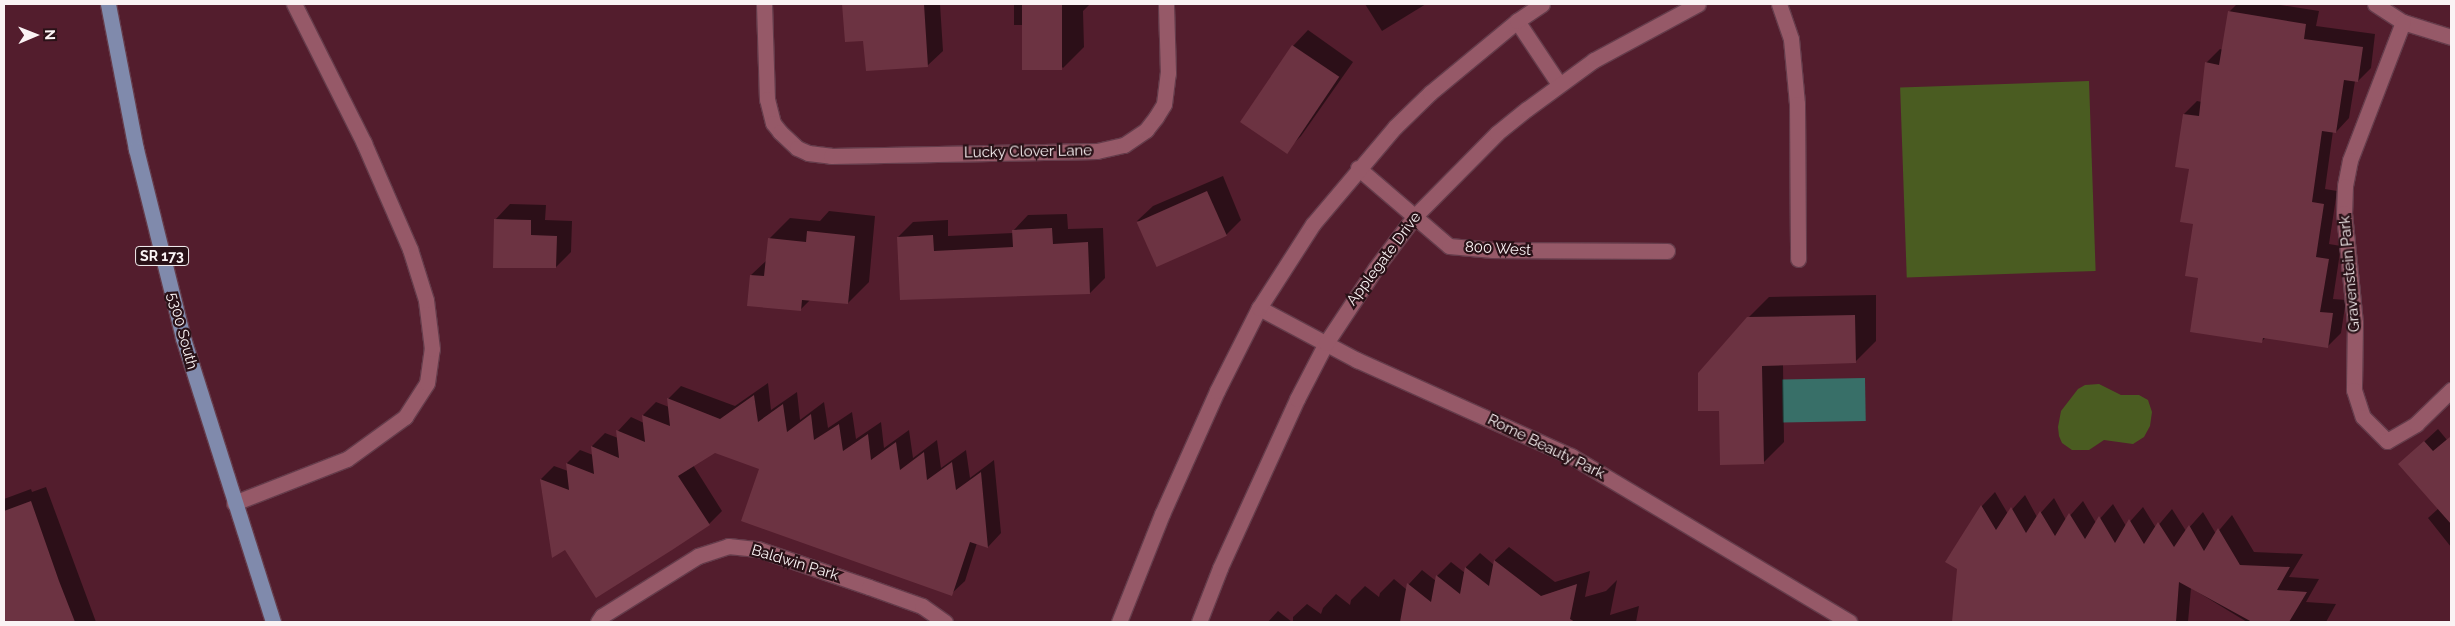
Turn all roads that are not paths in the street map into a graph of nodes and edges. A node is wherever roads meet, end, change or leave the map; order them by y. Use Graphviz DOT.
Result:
graph roads {
  1 [pos="108,4"];
  2 [pos="294,4"];
  3 [pos="764,4"];
  4 [pos="1166,4"];
  5 [pos="1542,4"];
  6 [pos="1698,4"];
  7 [pos="1779,4"];
  8 [pos="2375,4"];
  9 [pos="1517,21"];
  10 [pos="2402,22"];
  11 [pos="2451,37"];
  12 [pos="1560,84"];
  13 [pos="1358,168"];
  14 [pos="1414,217"];
  15 [pos="1667,251"];
  16 [pos="1798,259"];
  17 [pos="1259,308"];
  18 [pos="1326,343"];
  19 [pos="2451,390"];
  20 [pos="234,503"];
  21 [pos="273,622"];
  22 [pos="598,622"];
  23 [pos="945,622"];
  24 [pos="1119,622"];
  25 [pos="1199,622"];
  26 [pos="1849,622"];
  1 -- 20 [label="main road, 5300 South / SR 173"];
  2 -- 20 [label="street"];
  3 -- 4 [label="street, Lucky Clover Lane"];
  5 -- 9 [label="street"];
  6 -- 12 [label="street, Applegate Drive"];
  7 -- 16 [label="street"];
  8 -- 10 [label="street"];
  9 -- 12 [label="street"];
  9 -- 13 [label="street"];
  10 -- 11 [label="street"];
  10 -- 19 [label="street, Gravenstein Park"];
  12 -- 14 [label="street, Applegate Drive"];
  13 -- 14 [label="street, 800 West"];
  13 -- 17 [label="street"];
  14 -- 15 [label="street, 800 West"];
  14 -- 18 [label="street, Applegate Drive"];
  17 -- 18 [label="street, Rome Beauty Park"];
  17 -- 24 [label="street"];
  18 -- 25 [label="street, Applegate Drive"];
  18 -- 26 [label="street, Rome Beauty Park"];
  20 -- 21 [label="main road, 5300 South / SR 173"];
  22 -- 23 [label="street, Baldwin Park"];
}
